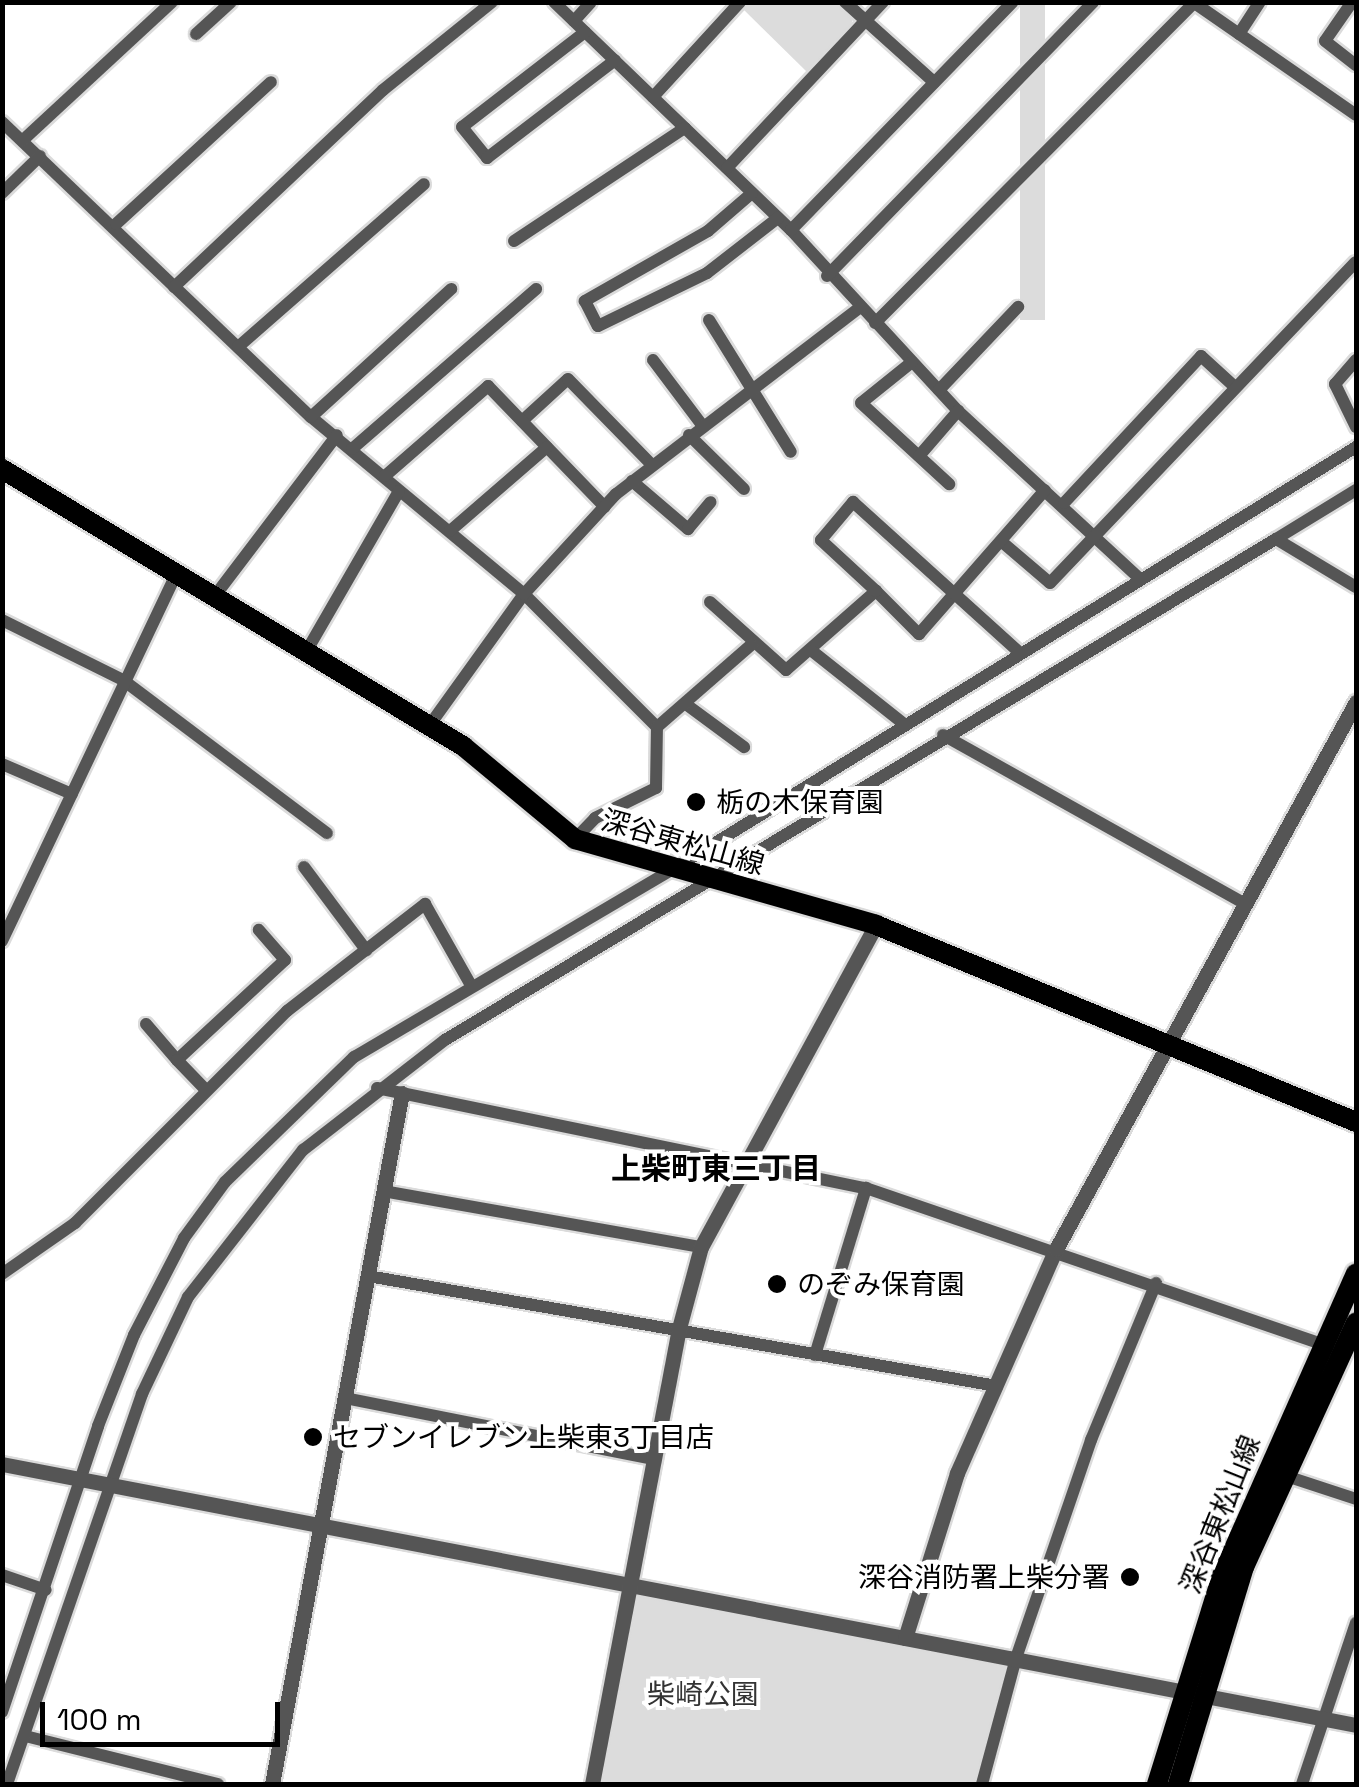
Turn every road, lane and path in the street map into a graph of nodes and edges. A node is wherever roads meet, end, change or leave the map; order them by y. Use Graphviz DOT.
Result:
graph roads {
  1 [pos="172,2"];
  2 [pos="492,2"];
  3 [pos="554,2"];
  4 [pos="592,2"];
  5 [pos="740,2"];
  6 [pos="846,2"];
  7 [pos="883,2"];
  8 [pos="1013,2"];
  9 [pos="1093,2"];
  10 [pos="1260,2"];
  11 [pos="1352,2"];
  12 [pos="1194,3"];
  13 [pos="228,4"];
  14 [pos="574,21"];
  15 [pos="865,21"];
  16 [pos="585,32"];
  17 [pos="196,34"];
  18 [pos="1239,34"];
  19 [pos="615,60"];
  20 [pos="1356,65"];
  21 [pos="271,82"];
  22 [pos="934,82"];
  23 [pos="652,97"];
  24 [pos="1356,116"];
  25 [pos="2,122"];
  26 [pos="685,128"];
  27 [pos="22,140"];
  28 [pos="40,156"];
  29 [pos="727,168"];
  30 [pos="424,184"];
  31 [pos="2,193"];
  32 [pos="752,193"];
  33 [pos="778,218"];
  34 [pos="116,224"];
  35 [pos="792,230"];
  36 [pos="514,241"];
  37 [pos="1356,262"];
  38 [pos="827,276"];
  39 [pos="174,287"];
  40 [pos="536,289"];
  41 [pos="451,290"];
  42 [pos="1018,307"];
  43 [pos="858,309"];
  44 [pos="709,320"];
  45 [pos="875,323"];
  46 [pos="238,347"];
  47 [pos="654,360"];
  48 [pos="1356,360"];
  49 [pos="912,362"];
  50 [pos="1235,387"];
  51 [pos="750,389"];
  52 [pos="938,390"];
  53 [pos="958,411"];
  54 [pos="311,417"];
  55 [pos="522,421"];
  56 [pos="702,425"];
  57 [pos="1356,428"];
  58 [pos="688,435"];
  59 [pos="337,436"];
  60 [pos="547,447"];
  61 [pos="1356,447"];
  62 [pos="352,449"];
  63 [pos="791,452"];
  64 [pos="919,456"];
  65 [pos="652,464"];
  66 [pos="2,469"];
  67 [pos="386,476"];
  68 [pos="632,481"];
  69 [pos="949,484"];
  70 [pos="744,490"];
  71 [pos="1046,490"];
  72 [pos="1356,490"];
  73 [pos="399,491"];
  74 [pos="711,502"];
  75 [pos="1064,503"];
  76 [pos="604,506"];
  77 [pos="450,531"];
  78 [pos="1093,533"];
  79 [pos="1276,539"];
  80 [pos="1002,542"];
  81 [pos="176,575"];
  82 [pos="1140,579"];
  83 [pos="1356,587"];
  84 [pos="876,591"];
  85 [pos="956,591"];
  86 [pos="524,594"];
  87 [pos="214,598"];
  88 [pos="710,602"];
  89 [pos="2,620"];
  90 [pos="751,645"];
  91 [pos="812,651"];
  92 [pos="306,652"];
  93 [pos="1019,652"];
  94 [pos="123,680"];
  95 [pos="1356,702"];
  96 [pos="687,705"];
  97 [pos="904,724"];
  98 [pos="429,726"];
  99 [pos="657,727"];
  100 [pos="944,735"];
  101 [pos="744,747"];
  102 [pos="2,764"];
  103 [pos="72,794"];
  104 [pos="327,834"];
  105 [pos="575,838"];
  106 [pos="304,867"];
  107 [pos="673,869"];
  108 [pos="708,878"];
  109 [pos="1242,902"];
  110 [pos="876,925"];
  111 [pos="259,930"];
  112 [pos="2,942"];
  113 [pos="366,950"];
  114 [pos="472,987"];
  115 [pos="146,1024"];
  116 [pos="1168,1043"];
  117 [pos="177,1060"];
  118 [pos="377,1088"];
  119 [pos="206,1090"];
  120 [pos="402,1093"];
  121 [pos="1356,1122"];
  122 [pos="745,1159"];
  123 [pos="866,1188"];
  124 [pos="383,1191"];
  125 [pos="701,1246"];
  126 [pos="1056,1249"];
  127 [pos="2,1274"];
  128 [pos="1356,1274"];
  129 [pos="368,1276"];
  130 [pos="1156,1284"];
  131 [pos="1356,1322"];
  132 [pos="678,1332"];
  133 [pos="1332,1347"];
  134 [pos="815,1355"];
  135 [pos="997,1386"];
  136 [pos="345,1398"];
  137 [pos="654,1459"];
  138 [pos="2,1464"];
  139 [pos="1274,1472"];
  140 [pos="80,1478"];
  141 [pos="110,1484"];
  142 [pos="1356,1499"];
  143 [pos="321,1523"];
  144 [pos="2,1575"];
  145 [pos="630,1586"];
  146 [pos="46,1590"];
  147 [pos="1356,1623"];
  148 [pos="905,1638"];
  149 [pos="1016,1658"];
  150 [pos="6,1690"];
  151 [pos="1194,1691"];
  152 [pos="2,1712"];
  153 [pos="1321,1718"];
  154 [pos="1356,1725"];
  155 [pos="25,1736"];
  156 [pos="7,1784"];
  157 [pos="218,1784"];
  158 [pos="272,1784"];
  159 [pos="592,1784"];
  160 [pos="982,1784"];
  161 [pos="1157,1784"];
  162 [pos="1178,1784"];
  163 [pos="1302,1784"];
  1 -- 27 [label="street"];
  2 -- 39 [label="street"];
  3 -- 14 [label="street"];
  4 -- 14 [label="street"];
  5 -- 23 [label="street"];
  6 -- 15 [label="street"];
  7 -- 15 [label="street"];
  8 -- 22 [label="street"];
  9 -- 38 [label="street"];
  10 -- 18 [label="street"];
  11 -- 20 [label="street"];
  12 -- 18 [label="street"];
  12 -- 45 [label="street"];
  13 -- 17 [label="street"];
  14 -- 16 [label="street"];
  15 -- 22 [label="street"];
  15 -- 29 [label="street"];
  16 -- 19 [label="street"];
  16 -- 19 [label="street"];
  18 -- 24 [label="street"];
  19 -- 23 [label="street"];
  21 -- 34 [label="street"];
  22 -- 35 [label="street"];
  23 -- 26 [label="street"];
  25 -- 27 [label="street"];
  26 -- 29 [label="street"];
  26 -- 36 [label="street"];
  27 -- 28 [label="street"];
  28 -- 31 [label="street"];
  28 -- 34 [label="street"];
  29 -- 32 [label="street"];
  30 -- 46 [label="street"];
  32 -- 33 [label="street"];
  32 -- 33 [label="street"];
  33 -- 35 [label="street"];
  34 -- 39 [label="street"];
  35 -- 38 [label="street"];
  37 -- 50 [label="street"];
  38 -- 43 [label="street"];
  39 -- 46 [label="street"];
  40 -- 62 [label="street"];
  41 -- 54 [label="street"];
  42 -- 52 [label="street"];
  43 -- 45 [label="street"];
  43 -- 51 [label="street"];
  44 -- 51 [label="street"];
  45 -- 49 [label="street"];
  46 -- 54 [label="street"];
  47 -- 56 [label="street"];
  48 -- 57 [label="street"];
  49 -- 52 [label="street"];
  49 -- 64 [label="street"];
  50 -- 75 [label="street"];
  50 -- 78 [label="street"];
  51 -- 56 [label="street"];
  51 -- 63 [label="street"];
  52 -- 53 [label="street"];
  53 -- 64 [label="street"];
  53 -- 71 [label="street"];
  54 -- 59 [label="street"];
  55 -- 60 [label="street"];
  55 -- 65 [label="street"];
  55 -- 67 [label="street"];
  56 -- 58 [label="street"];
  58 -- 65 [label="street"];
  58 -- 70 [label="street"];
  59 -- 62 [label="street"];
  59 -- 87 [label="street"];
  60 -- 76 [label="street"];
  60 -- 77 [label="street"];
  61 -- 82 [label="street"];
  62 -- 67 [label="street"];
  64 -- 69 [label="street"];
  65 -- 68 [label="street"];
  66 -- 81 [label="main road, 深谷東松山線"];
  67 -- 73 [label="street"];
  68 -- 74 [label="street"];
  68 -- 76 [label="street"];
  71 -- 75 [label="street"];
  71 -- 80 [label="street"];
  72 -- 79 [label="street"];
  73 -- 77 [label="street"];
  73 -- 92 [label="street"];
  75 -- 78 [label="street"];
  76 -- 86 [label="street"];
  77 -- 86 [label="street"];
  78 -- 80 [label="street"];
  78 -- 82 [label="street"];
  79 -- 83 [label="street"];
  79 -- 100 [label="street"];
  80 -- 85 [label="street"];
  81 -- 87 [label="main road, 深谷東松山線"];
  81 -- 94 [label="street"];
  82 -- 93 [label="street"];
  84 -- 85 [label="street"];
  84 -- 85 [label="street"];
  84 -- 91 [label="street"];
  85 -- 93 [label="street"];
  86 -- 98 [label="street"];
  86 -- 99 [label="street"];
  87 -- 92 [label="main road, 深谷東松山線"];
  88 -- 90 [label="street"];
  89 -- 94 [label="street"];
  90 -- 91 [label="street"];
  90 -- 96 [label="street"];
  91 -- 97 [label="street"];
  92 -- 98 [label="main road, 深谷東松山線"];
  93 -- 97 [label="street"];
  94 -- 103 [label="street"];
  94 -- 104 [label="street"];
  95 -- 109 [label="street"];
  96 -- 99 [label="street"];
  96 -- 101 [label="street"];
  97 -- 107 [label="street"];
  98 -- 105 [label="main road, 深谷東松山線"];
  99 -- 105 [label="street"];
  100 -- 108 [label="street"];
  100 -- 109 [label="street"];
  102 -- 103 [label="street"];
  103 -- 112 [label="street"];
  105 -- 107 [label="main road, 深谷東松山線"];
  106 -- 113 [label="street"];
  107 -- 108 [label="main road, 深谷東松山線"];
  107 -- 114 [label="street"];
  108 -- 110 [label="main road, 深谷東松山線"];
  108 -- 118 [label="street"];
  109 -- 116 [label="street"];
  110 -- 116 [label="main road, 深谷東松山線"];
  110 -- 122 [label="street"];
  111 -- 117 [label="street"];
  113 -- 114 [label="street"];
  113 -- 119 [label="street"];
  114 -- 140 [label="street"];
  115 -- 117 [label="street"];
  116 -- 121 [label="main road, 深谷東松山線"];
  116 -- 126 [label="street"];
  117 -- 119 [label="street"];
  118 -- 120 [label="street"];
  118 -- 141 [label="street"];
  119 -- 127 [label="street"];
  120 -- 122 [label="street"];
  120 -- 124 [label="street"];
  122 -- 123 [label="street"];
  122 -- 125 [label="street"];
  123 -- 126 [label="street"];
  123 -- 134 [label="street"];
  124 -- 125 [label="street"];
  124 -- 129 [label="street"];
  125 -- 132 [label="street"];
  126 -- 130 [label="street"];
  126 -- 135 [label="street"];
  128 -- 133 [label="main road, 深谷東松山線"];
  129 -- 132 [label="street"];
  129 -- 136 [label="street"];
  130 -- 133 [label="street"];
  130 -- 149 [label="street"];
  131 -- 133 [label="main road, 深谷東松山線"];
  132 -- 134 [label="street"];
  132 -- 137 [label="street"];
  133 -- 139 [label="main road, 深谷東松山線"];
  134 -- 135 [label="street"];
  135 -- 148 [label="street"];
  136 -- 137 [label="street"];
  136 -- 143 [label="street"];
  137 -- 145 [label="street"];
  138 -- 140 [label="street"];
  139 -- 142 [label="street"];
  139 -- 151 [label="main road, 深谷東松山線"];
  140 -- 141 [label="street"];
  140 -- 146 [label="street"];
  141 -- 143 [label="street"];
  141 -- 155 [label="street"];
  143 -- 145 [label="street"];
  143 -- 158 [label="street"];
  144 -- 146 [label="street"];
  145 -- 148 [label="street"];
  145 -- 159 [label="street"];
  146 -- 150 [label="street"];
  147 -- 153 [label="street"];
  148 -- 149 [label="street"];
  149 -- 151 [label="street"];
  149 -- 160 [label="street"];
  150 -- 152 [label="street"];
  151 -- 153 [label="street"];
  151 -- 161 [label="main road, 深谷東松山線"];
  151 -- 162 [label="main road, 深谷東松山線"];
  153 -- 154 [label="street"];
  153 -- 163 [label="street"];
  155 -- 156 [label="street"];
  155 -- 157 [label="street"];
}
